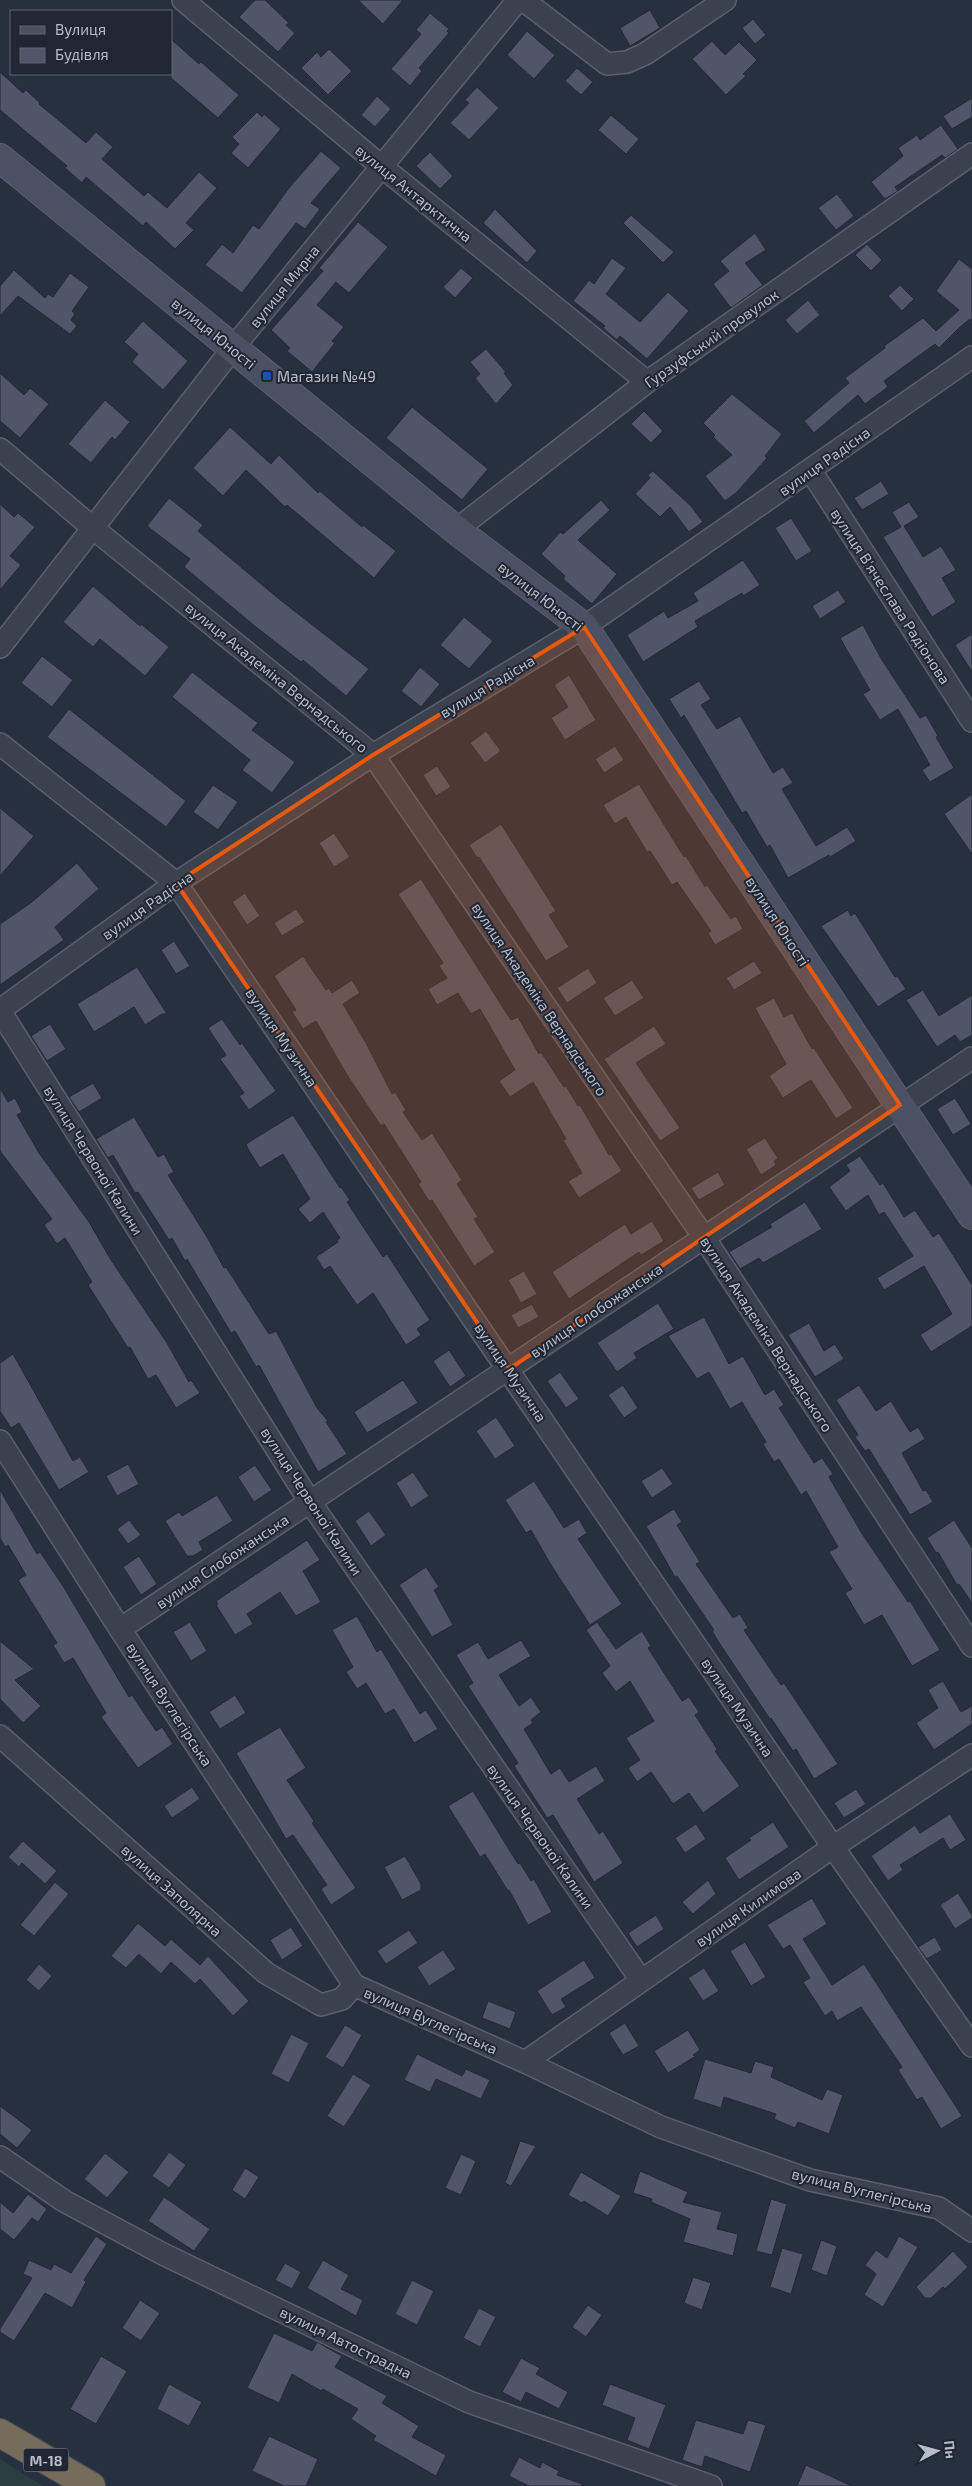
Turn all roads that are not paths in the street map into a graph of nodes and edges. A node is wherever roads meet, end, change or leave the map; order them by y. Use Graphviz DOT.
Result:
graph roads {
  1 [pos="183,0"];
  2 [pos="518,0"];
  3 [pos="523,0"];
  4 [pos="725,0"];
  5 [pos="972,154"];
  6 [pos="0,158"];
  7 [pos="381,166"];
  8 [pos="233,348"];
  9 [pos="972,357"];
  10 [pos="647,382"];
  11 [pos="0,449"];
  12 [pos="811,471"];
  13 [pos="94,529"];
  14 [pos="456,530"];
  15 [pos="584,627"];
  16 [pos="0,647"];
  17 [pos="972,721"];
  18 [pos="0,744"];
  19 [pos="374,755"];
  20 [pos="176,883"];
  21 [pos="0,1011"];
  22 [pos="972,1058"];
  23 [pos="900,1105"];
  24 [pos="972,1215"];
  25 [pos="703,1236"];
  26 [pos="509,1369"];
  27 [pos="0,1441"];
  28 [pos="310,1502"];
  29 [pos="120,1629"];
  30 [pos="972,1646"];
  31 [pos="0,1736"];
  32 [pos="972,1754"];
  33 [pos="833,1847"];
  34 [pos="641,1980"];
  35 [pos="354,1985"];
  36 [pos="972,2046"];
  37 [pos="525,2062"];
  38 [pos="0,2157"];
  39 [pos="972,2231"];
  40 [pos="0,2434"];
  41 [pos="91,2486"];
  42 [pos="711,2486"];
  1 -- 7 [label="street, вулиця Антарктична"];
  2 -- 7 [label="street, вулиця Мирна"];
  3 -- 4 [label="street"];
  5 -- 10 [label="street, Гурзуфський провулок"];
  6 -- 8 [label="street, вулиця Юності"];
  7 -- 8 [label="street, вулиця Мирна"];
  7 -- 10 [label="street, вулиця Антарктична"];
  8 -- 13 [label="street, вулиця Мирна"];
  8 -- 14 [label="street, вулиця Юності"];
  9 -- 12 [label="street, вулиця Радісна"];
  10 -- 14 [label="street, Гурзуфський провулок"];
  11 -- 13 [label="street, вулиця Академіка Вернадського"];
  12 -- 15 [label="street, вулиця Радісна"];
  12 -- 17 [label="street, вулиця В'ячеслава Радіонова"];
  13 -- 16 [label="street, вулиця Мирна"];
  13 -- 19 [label="street, вулиця Академіка Вернадського"];
  14 -- 15 [label="street, вулиця Юності"];
  15 -- 19 [label="street, вулиця Радісна"];
  15 -- 23 [label="street, вулиця Юності"];
  18 -- 20 [label="street, вулиця Музична"];
  19 -- 20 [label="street, вулиця Радісна"];
  19 -- 25 [label="street, вулиця Академіка Вернадського"];
  20 -- 21 [label="street, вулиця Радісна"];
  20 -- 26 [label="street, вулиця Музична"];
  21 -- 28 [label="street, вулиця Червоної Калини"];
  22 -- 23 [label="street, вулиця Слобожанська"];
  23 -- 24 [label="street, вулиця Юності"];
  23 -- 25 [label="street, вулиця Слобожанська"];
  25 -- 26 [label="street, вулиця Слобожанська"];
  25 -- 30 [label="street, вулиця Академіка Вернадського"];
  26 -- 28 [label="street, вулиця Слобожанська"];
  26 -- 33 [label="street, вулиця Музична"];
  27 -- 29 [label="street, вулиця Вуглегірська"];
  28 -- 29 [label="street, вулиця Слобожанська"];
  28 -- 34 [label="street, вулиця Червоної Калини"];
  29 -- 35 [label="street, вулиця Вуглегірська"];
  31 -- 35 [label="street, вулиця Заполярна"];
  32 -- 33 [label="street, вулиця Килимова"];
  33 -- 34 [label="street, вулиця Килимова"];
  33 -- 36 [label="street, вулиця Музична"];
  34 -- 37 [label="street, вулиця Килимова"];
  35 -- 37 [label="street, вулиця Вуглегірська"];
  37 -- 39 [label="street, вулиця Вуглегірська"];
  38 -- 42 [label="street, вулиця Автострадна"];
  40 -- 41 [label="highway, М-18"];
}
